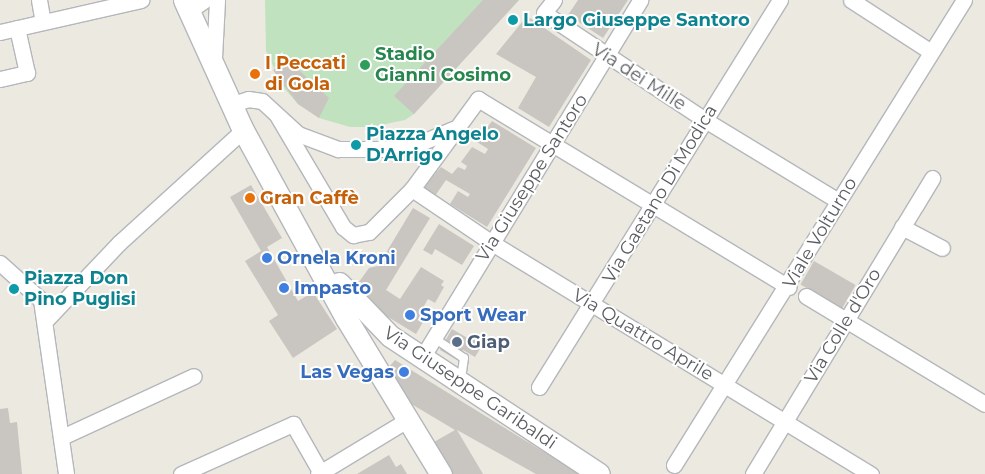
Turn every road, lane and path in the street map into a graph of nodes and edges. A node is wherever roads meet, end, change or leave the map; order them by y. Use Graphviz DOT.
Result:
graph roads {
  1 [pos="39,0"];
  2 [pos="140,0"];
  3 [pos="217,0"];
  4 [pos="554,0"];
  5 [pos="640,0"];
  6 [pos="780,0"];
  7 [pos="851,0"];
  8 [pos="964,0"];
  9 [pos="193,4"];
  10 [pos="43,22"];
  11 [pos="17,28"];
  12 [pos="0,32"];
  13 [pos="931,52"];
  14 [pos="606,56"];
  15 [pos="214,70"];
  16 [pos="0,80"];
  17 [pos="230,105"];
  18 [pos="278,117"];
  19 [pos="705,120"];
  20 [pos="457,127"];
  21 [pos="243,130"];
  22 [pos="554,143"];
  23 [pos="932,178"];
  24 [pos="415,191"];
  25 [pos="838,201"];
  26 [pos="654,206"];
  27 [pos="902,227"];
  28 [pos="492,243"];
  29 [pos="310,247"];
  30 [pos="942,248"];
  31 [pos="0,263"];
  32 [pos="16,277"];
  33 [pos="0,280"];
  34 [pos="788,287"];
  35 [pos="806,296"];
  36 [pos="592,304"];
  37 [pos="846,320"];
  38 [pos="45,321"];
  39 [pos="390,336"];
  40 [pos="428,347"];
  41 [pos="367,352"];
  42 [pos="194,376"];
  43 [pos="723,384"];
  44 [pos="539,388"];
  45 [pos="985,404"];
  46 [pos="407,420"];
  47 [pos="784,422"];
  48 [pos="62,437"];
  49 [pos="674,465"];
  50 [pos="66,474"];
  51 [pos="181,474"];
  52 [pos="320,474"];
  53 [pos="441,474"];
  54 [pos="599,474"];
  55 [pos="753,474"];
  56 [pos="871,474"];
  1 -- 10 [label="street"];
  2 -- 10 [label="street"];
  3 -- 15 [label="street"];
  4 -- 14 [label="street, Via dei Mille"];
  5 -- 14 [label="street, Via Giuseppe Santoro"];
  6 -- 19 [label="street, Via Gaetano Di Modica"];
  7 -- 13 [label="street"];
  8 -- 13 [label="street, Viale Volturno"];
  9 -- 15 [label="main road"];
  10 -- 11 [label="street"];
  11 -- 12 [label="street"];
  11 -- 16 [label="street"];
  13 -- 25 [label="street, Viale Volturno"];
  14 -- 19 [label="street, Via dei Mille"];
  14 -- 22 [label="street, Via Giuseppe Santoro"];
  15 -- 17 [label="main road"];
  17 -- 18 [label="street"];
  17 -- 21 [label="main road"];
  18 -- 20 [label="street"];
  18 -- 24 [label="street"];
  19 -- 25 [label="street, Via dei Mille"];
  19 -- 26 [label="street, Via Gaetano Di Modica"];
  20 -- 22 [label="street"];
  20 -- 24 [label="street"];
  21 -- 29 [label="main road"];
  21 -- 38 [label="street"];
  22 -- 26 [label="street"];
  22 -- 28 [label="street, Via Giuseppe Santoro"];
  23 -- 27 [label="street, Via Colle d'Oro"];
  24 -- 28 [label="street, Via Quattro Aprile"];
  25 -- 34 [label="street, Viale Volturno"];
  26 -- 34 [label="street"];
  26 -- 36 [label="street, Via Gaetano Di Modica"];
  27 -- 30 [label="street"];
  27 -- 37 [label="street, Via Colle d'Oro"];
  28 -- 36 [label="street, Via Quattro Aprile"];
  28 -- 40 [label="street, Via Giuseppe Santoro"];
  29 -- 39 [label="main road, Via Giuseppe Garibaldi"];
  29 -- 41 [label="main road"];
  31 -- 32 [label="street"];
  32 -- 33 [label="street"];
  32 -- 38 [label="street"];
  34 -- 43 [label="street, Viale Volturno"];
  35 -- 37 [label="street"];
  36 -- 43 [label="street, Via Quattro Aprile"];
  36 -- 44 [label="street, Via Gaetano Di Modica"];
  37 -- 45 [label="street"];
  37 -- 47 [label="street, Via Colle d'Oro"];
  38 -- 48 [label="street"];
  39 -- 40 [label="main road, Via Giuseppe Garibaldi"];
  39 -- 41 [label="main road"];
  40 -- 54 [label="main road, Via Giuseppe Garibaldi"];
  41 -- 46 [label="main road"];
  42 -- 48 [label="street"];
  43 -- 47 [label="street, Via Quattro Aprile"];
  43 -- 49 [label="street, Viale Volturno"];
  46 -- 52 [label="street"];
  46 -- 53 [label="main road"];
  47 -- 55 [label="street, Via Colle d'Oro"];
  47 -- 56 [label="street, Via Quattro Aprile"];
  48 -- 50 [label="street"];
  51 -- 52 [label="street"];
}
